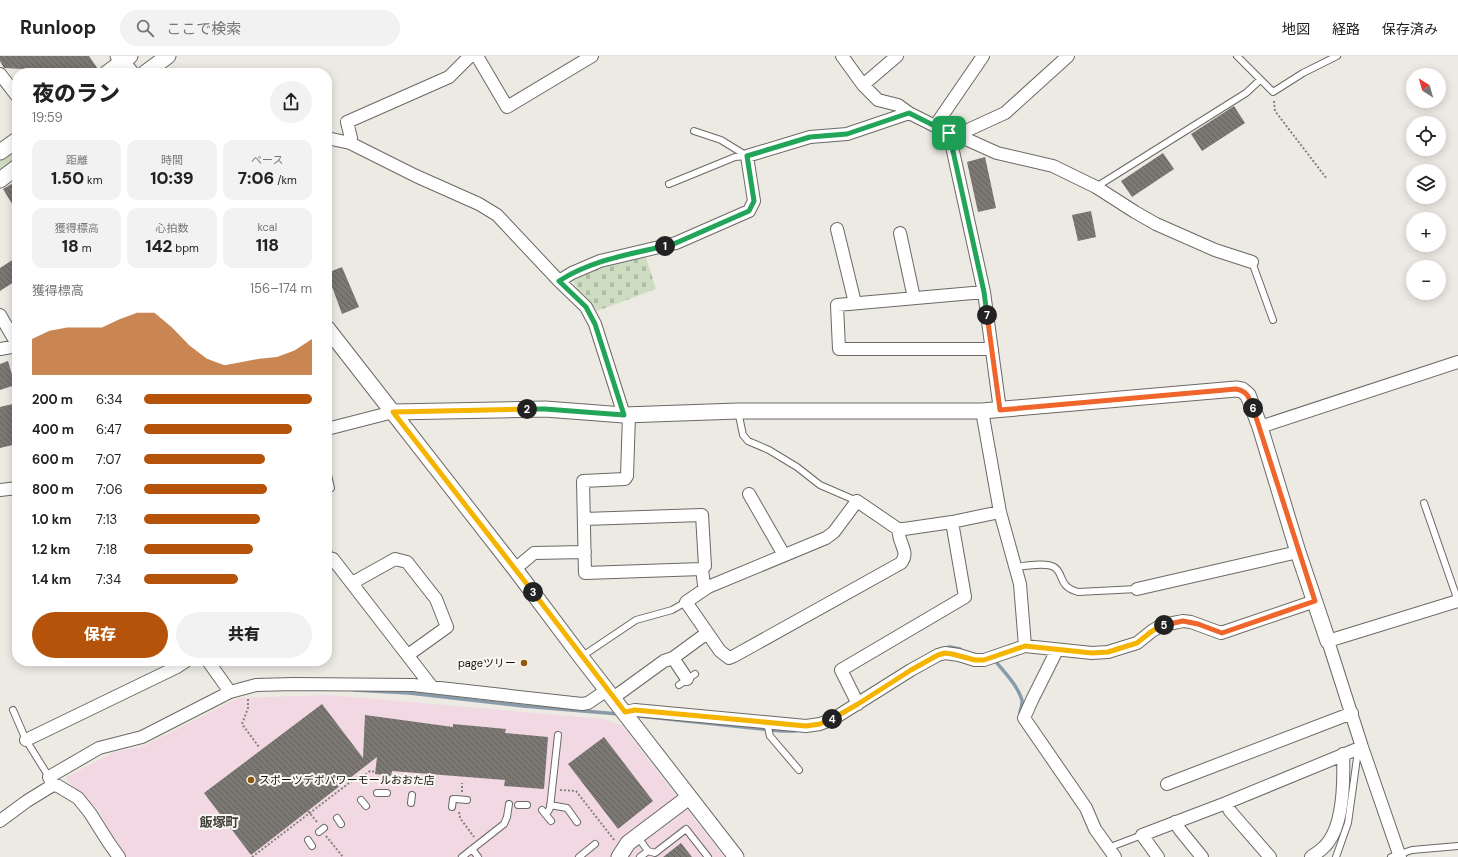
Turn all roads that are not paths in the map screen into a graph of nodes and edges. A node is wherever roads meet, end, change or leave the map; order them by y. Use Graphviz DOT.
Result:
graph roads {
  1 [pos="168,56"];
  2 [pos="470,56"];
  3 [pos="477,56"];
  4 [pos="592,56"];
  5 [pos="842,56"];
  6 [pos="897,56"];
  7 [pos="982,56"];
  8 [pos="1068,56"];
  9 [pos="1237,56"];
  10 [pos="1337,56"];
  11 [pos="125,62"];
  12 [pos="115,68"];
  13 [pos="152,68"];
  14 [pos="0,74"];
  15 [pos="1260,80"];
  16 [pos="863,85"];
  17 [pos="12,90"];
  18 [pos="909,113"];
  19 [pos="935,126"];
  20 [pos="694,131"];
  21 [pos="953,134"];
  22 [pos="332,139"];
  23 [pos="350,143"];
  24 [pos="12,144"];
  25 [pos="0,152"];
  26 [pos="747,156"];
  27 [pos="12,172"];
  28 [pos="0,180"];
  29 [pos="668,184"];
  30 [pos="1096,187"];
  31 [pos="837,229"];
  32 [pos="900,233"];
  33 [pos="1252,262"];
  34 [pos="559,281"];
  35 [pos="984,292"];
  36 [pos="914,298"];
  37 [pos="855,303"];
  38 [pos="0,315"];
  39 [pos="1272,320"];
  40 [pos="332,334"];
  41 [pos="12,336"];
  42 [pos="12,346"];
  43 [pos="0,349"];
  44 [pos="992,349"];
  45 [pos="1458,362"];
  46 [pos="1000,410"];
  47 [pos="738,411"];
  48 [pos="982,411"];
  49 [pos="393,412"];
  50 [pos="626,415"];
  51 [pos="1260,427"];
  52 [pos="332,428"];
  53 [pos="12,489"];
  54 [pos="0,490"];
  55 [pos="749,494"];
  56 [pos="856,501"];
  57 [pos="1424,503"];
  58 [pos="1000,512"];
  59 [pos="584,519"];
  60 [pos="952,522"];
  61 [pos="898,529"];
  62 [pos="585,552"];
  63 [pos="1298,552"];
  64 [pos="784,555"];
  65 [pos="332,558"];
  66 [pos="1016,567"];
  67 [pos="515,569"];
  68 [pos="702,569"];
  69 [pos="352,583"];
  70 [pos="708,587"];
  71 [pos="1137,589"];
  72 [pos="1315,601"];
  73 [pos="1458,601"];
  74 [pos="686,602"];
  75 [pos="707,633"];
  76 [pos="1328,641"];
  77 [pos="1025,646"];
  78 [pos="1057,650"];
  79 [pos="408,656"];
  80 [pos="581,657"];
  81 [pos="674,658"];
  82 [pos="178,666"];
  83 [pos="212,666"];
  84 [pos="687,680"];
  85 [pos="432,687"];
  86 [pos="230,692"];
  87 [pos="610,694"];
  88 [pos="858,704"];
  89 [pos="13,710"];
  90 [pos="625,712"];
  91 [pos="1352,713"];
  92 [pos="767,724"];
  93 [pos="558,735"];
  94 [pos="26,740"];
  95 [pos="1359,748"];
  96 [pos="1343,754"];
  97 [pos="799,770"];
  98 [pos="51,781"];
  99 [pos="1166,784"];
  100 [pos="377,792"];
  101 [pos="387,793"];
  102 [pos="412,795"];
  103 [pos="689,797"];
  104 [pos="459,799"];
  105 [pos="361,800"];
  106 [pos="411,803"];
  107 [pos="1226,803"];
  108 [pos="509,804"];
  109 [pos="518,805"];
  110 [pos="527,805"];
  111 [pos="550,805"];
  112 [pos="366,806"];
  113 [pos="452,807"];
  114 [pos="337,818"];
  115 [pos="0,821"];
  116 [pos="551,821"];
  117 [pos="577,822"];
  118 [pos="1175,822"];
  119 [pos="342,824"];
  120 [pos="1142,835"];
  121 [pos="637,836"];
  122 [pos="595,844"];
  123 [pos="1458,846"];
  124 [pos="472,849"];
  125 [pos="648,851"];
  126 [pos="1111,852"];
  127 [pos="577,855"];
  128 [pos="1397,856"];
  129 [pos="119,857"];
  130 [pos="462,857"];
  131 [pos="478,857"];
  132 [pos="619,857"];
  133 [pos="640,857"];
  134 [pos="708,857"];
  135 [pos="736,857"];
  136 [pos="1158,857"];
  137 [pos="1202,857"];
  138 [pos="1270,857"];
  139 [pos="1311,857"];
  140 [pos="1336,857"];
  1 -- 13 [label="street"];
  2 -- 23 [label="street"];
  3 -- 4 [label="street"];
  5 -- 16 [label="street"];
  6 -- 16 [label="street"];
  7 -- 19 [label="street"];
  8 -- 21 [label="street"];
  9 -- 15 [label="lane"];
  10 -- 15 [label="lane"];
  11 -- 12 [label="street"];
  14 -- 17 [label="street"];
  15 -- 30 [label="lane"];
  16 -- 18 [label="street"];
  18 -- 19 [label="street"];
  18 -- 26 [label="street"];
  19 -- 21 [label="street"];
  20 -- 26 [label="lane"];
  21 -- 30 [label="street"];
  21 -- 35 [label="street"];
  22 -- 23 [label="street"];
  23 -- 34 [label="street"];
  24 -- 25 [label="street"];
  26 -- 29 [label="lane"];
  26 -- 34 [label="street"];
  27 -- 28 [label="street"];
  30 -- 33 [label="street"];
  31 -- 37 [label="street"];
  32 -- 36 [label="street"];
  33 -- 39 [label="lane"];
  34 -- 50 [label="street"];
  35 -- 36 [label="street"];
  35 -- 44 [label="street"];
  36 -- 37 [label="street"];
  37 -- 44 [label="street"];
  38 -- 41 [label="street"];
  40 -- 49 [label="street"];
  42 -- 43 [label="street"];
  44 -- 46 [label="street"];
  45 -- 51 [label="street"];
  46 -- 48 [label="street"];
  46 -- 51 [label="street"];
  47 -- 48 [label="street"];
  47 -- 50 [label="street"];
  47 -- 56 [label="lane"];
  48 -- 58 [label="street"];
  49 -- 50 [label="street"];
  49 -- 52 [label="street"];
  49 -- 67 [label="street"];
  50 -- 59 [label="street"];
  51 -- 63 [label="street"];
  53 -- 54 [label="street"];
  55 -- 64 [label="street"];
  56 -- 61 [label="street"];
  56 -- 64 [label="street"];
  57 -- 73 [label="lane"];
  58 -- 60 [label="street"];
  58 -- 66 [label="street"];
  59 -- 62 [label="street"];
  59 -- 68 [label="street"];
  60 -- 61 [label="street"];
  60 -- 88 [label="street"];
  61 -- 75 [label="street"];
  62 -- 67 [label="street"];
  62 -- 68 [label="street"];
  63 -- 71 [label="street"];
  63 -- 72 [label="street"];
  64 -- 70 [label="street"];
  65 -- 69 [label="street"];
  66 -- 71 [label="lane"];
  66 -- 77 [label="street"];
  67 -- 80 [label="street"];
  68 -- 70 [label="street"];
  69 -- 79 [label="street"];
  69 -- 79 [label="street"];
  70 -- 74 [label="street"];
  72 -- 76 [label="street"];
  72 -- 78 [label="street"];
  73 -- 76 [label="street"];
  74 -- 75 [label="street"];
  74 -- 80 [label="lane"];
  75 -- 81 [label="street"];
  76 -- 91 [label="street"];
  77 -- 78 [label="street"];
  77 -- 88 [label="street"];
  78 -- 126 [label="street"];
  79 -- 85 [label="street"];
  80 -- 87 [label="street"];
  81 -- 84 [label="street"];
  81 -- 87 [label="street"];
  82 -- 94 [label="street"];
  83 -- 86 [label="street"];
  85 -- 86 [label="street"];
  85 -- 87 [label="street"];
  86 -- 98 [label="street"];
  87 -- 90 [label="street"];
  88 -- 92 [label="street"];
  89 -- 94 [label="lane"];
  90 -- 92 [label="street"];
  90 -- 103 [label="street"];
  91 -- 95 [label="street"];
  91 -- 99 [label="street"];
  92 -- 97 [label="lane"];
  93 -- 111 [label="lane"];
  94 -- 98 [label="lane"];
  95 -- 96 [label="street"];
  95 -- 128 [label="street"];
  95 -- 140 [label="lane"];
  96 -- 107 [label="street"];
  96 -- 139 [label="street"];
  98 -- 115 [label="street"];
  98 -- 129 [label="street"];
  100 -- 101 [label="lane"];
  102 -- 106 [label="lane"];
  103 -- 121 [label="street"];
  103 -- 135 [label="street"];
  104 -- 113 [label="lane"];
  105 -- 112 [label="lane"];
  107 -- 118 [label="street"];
  107 -- 138 [label="street"];
  108 -- 124 [label="lane"];
  109 -- 110 [label="lane"];
  111 -- 116 [label="lane"];
  111 -- 117 [label="lane"];
  114 -- 119 [label="lane"];
  118 -- 120 [label="street"];
  118 -- 137 [label="street"];
  120 -- 126 [label="lane"];
  120 -- 136 [label="street"];
  121 -- 125 [label="lane"];
  121 -- 132 [label="street"];
  122 -- 127 [label="lane"];
  123 -- 128 [label="lane"];
  124 -- 130 [label="lane"];
  124 -- 131 [label="lane"];
  125 -- 133 [label="lane"];
  125 -- 134 [label="lane"];
}
